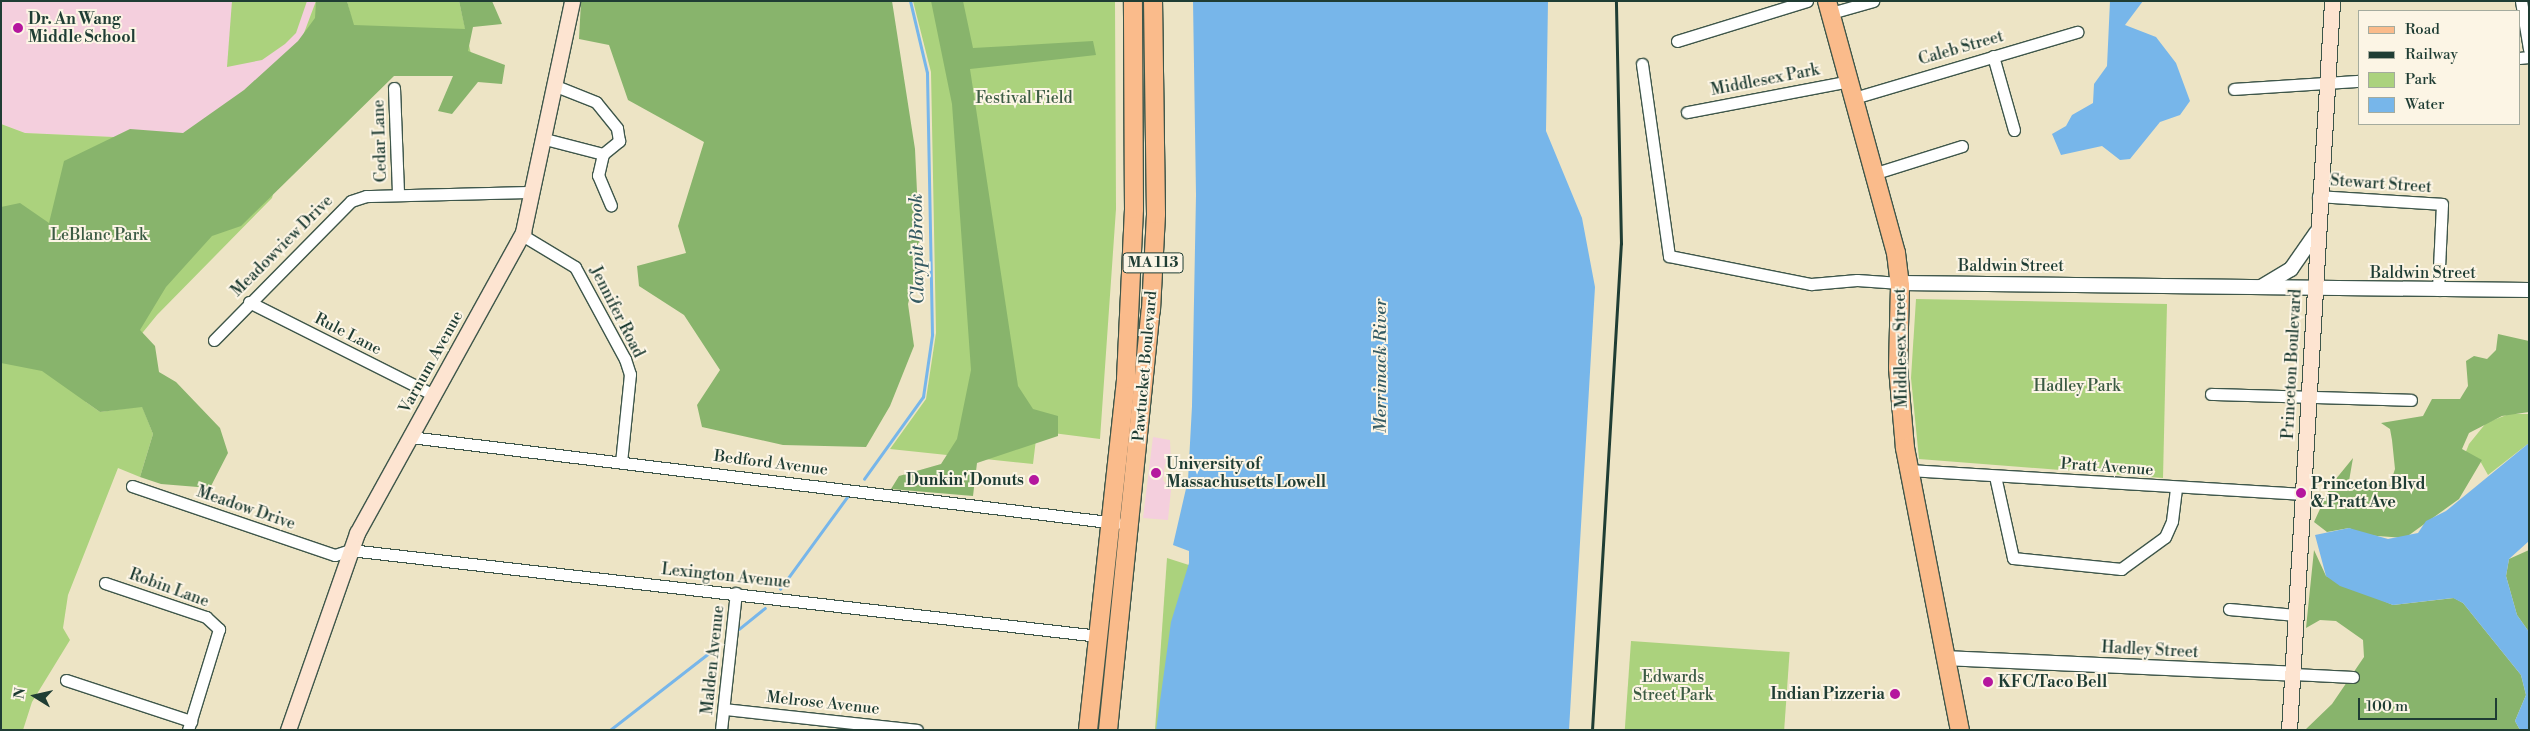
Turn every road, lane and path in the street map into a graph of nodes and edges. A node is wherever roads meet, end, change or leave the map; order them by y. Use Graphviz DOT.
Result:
graph roads {
  1 [pos="572,1"];
  2 [pos="1133,1"];
  3 [pos="1152,1"];
  4 [pos="1807,1"];
  5 [pos="1873,1"];
  6 [pos="2332,1"];
  7 [pos="2521,1"];
  8 [pos="1829,7"];
  9 [pos="2077,32"];
  10 [pos="1677,41"];
  11 [pos="2529,49"];
  12 [pos="1994,56"];
  13 [pos="1642,64"];
  14 [pos="1849,81"];
  15 [pos="2358,81"];
  16 [pos="556,86"];
  17 [pos="2324,86"];
  18 [pos="394,88"];
  19 [pos="2234,89"];
  20 [pos="1854,98"];
  21 [pos="1688,112"];
  22 [pos="2014,130"];
  23 [pos="545,139"];
  24 [pos="1962,146"];
  25 [pos="603,154"];
  26 [pos="1876,172"];
  27 [pos="534,192"];
  28 [pos="398,194"];
  29 [pos="2318,196"];
  30 [pos="611,204"];
  31 [pos="2316,233"];
  32 [pos="522,235"];
  33 [pos="1900,283"];
  34 [pos="2257,289"];
  35 [pos="2314,290"];
  36 [pos="2438,290"];
  37 [pos="2529,290"];
  38 [pos="249,302"];
  39 [pos="214,340"];
  40 [pos="432,394"];
  41 [pos="2211,394"];
  42 [pos="2308,396"];
  43 [pos="2411,400"];
  44 [pos="410,437"];
  45 [pos="622,463"];
  46 [pos="1910,470"];
  47 [pos="1995,476"];
  48 [pos="132,486"];
  49 [pos="2176,489"];
  50 [pos="2302,494"];
  51 [pos="1111,522"];
  52 [pos="1129,524"];
  53 [pos="350,550"];
  54 [pos="105,583"];
  55 [pos="736,593"];
  56 [pos="2229,609"];
  57 [pos="2296,615"];
  58 [pos="1099,636"];
  59 [pos="1945,658"];
  60 [pos="2292,674"];
  61 [pos="2352,677"];
  62 [pos="66,680"];
  63 [pos="1092,697"];
  64 [pos="1111,699"];
  65 [pos="724,709"];
  66 [pos="190,725"];
  67 [pos="288,730"];
  68 [pos="722,730"];
  69 [pos="917,730"];
  70 [pos="1088,730"];
  71 [pos="1108,730"];
  72 [pos="1960,730"];
  73 [pos="2289,730"];
  1 -- 16 [label="main road, Varnum Avenue"];
  2 -- 51 [label="main road, Pawtucket Boulevard / MA 113"];
  3 -- 52 [label="main road, Pawtucket Boulevard / MA 113"];
  4 -- 10 [label="street"];
  5 -- 8 [label="street"];
  6 -- 17 [label="main road, Princeton Boulevard"];
  7 -- 11 [label="street"];
  8 -- 14 [label="main road, Middlesex Street"];
  9 -- 12 [label="street, Caleb Street"];
  12 -- 20 [label="street, Caleb Street"];
  12 -- 22 [label="street"];
  13 -- 33 [label="street, Baldwin Street"];
  14 -- 20 [label="main road, Middlesex Street"];
  14 -- 21 [label="street, Middlesex Park"];
  15 -- 17 [label="street"];
  16 -- 23 [label="main road, Varnum Avenue"];
  16 -- 25 [label="street"];
  17 -- 19 [label="street"];
  17 -- 29 [label="main road, Princeton Boulevard"];
  18 -- 28 [label="street, Cedar Lane"];
  20 -- 26 [label="main road, Middlesex Street"];
  23 -- 25 [label="street"];
  23 -- 27 [label="main road, Varnum Avenue"];
  24 -- 26 [label="street"];
  25 -- 30 [label="street"];
  26 -- 33 [label="main road, Middlesex Street"];
  27 -- 28 [label="street, Meadowview Drive"];
  27 -- 32 [label="main road, Varnum Avenue"];
  28 -- 38 [label="street, Meadowview Drive"];
  29 -- 31 [label="main road, Princeton Boulevard"];
  29 -- 36 [label="street, Stewart Street"];
  31 -- 34 [label="street"];
  31 -- 35 [label="main road, Princeton Boulevard"];
  32 -- 40 [label="main road, Varnum Avenue"];
  32 -- 45 [label="street, Jennifer Road"];
  33 -- 34 [label="street, Baldwin Street"];
  33 -- 46 [label="main road, Middlesex Street"];
  34 -- 35 [label="street, Baldwin Street"];
  35 -- 36 [label="street, Baldwin Street"];
  35 -- 42 [label="main road, Princeton Boulevard"];
  36 -- 37 [label="street, Baldwin Street"];
  38 -- 39 [label="street, Meadowview Drive"];
  38 -- 40 [label="street, Rule Lane"];
  40 -- 44 [label="main road, Varnum Avenue"];
  41 -- 42 [label="street"];
  42 -- 43 [label="street"];
  42 -- 50 [label="main road, Princeton Boulevard"];
  44 -- 45 [label="street, Bedford Avenue"];
  44 -- 53 [label="main road, Varnum Avenue"];
  45 -- 51 [label="street, Bedford Avenue"];
  46 -- 47 [label="street, Pratt Avenue"];
  46 -- 59 [label="main road, Middlesex Street"];
  47 -- 49 [label="street, Pratt Avenue"];
  47 -- 49 [label="street"];
  48 -- 53 [label="street, Meadow Drive"];
  49 -- 50 [label="street, Pratt Avenue"];
  50 -- 57 [label="main road, Princeton Boulevard"];
  51 -- 52 [label="street, Bedford Avenue"];
  51 -- 58 [label="main road, Pawtucket Boulevard / MA 113"];
  52 -- 64 [label="main road, Pawtucket Boulevard / MA 113"];
  53 -- 55 [label="street, Lexington Avenue"];
  53 -- 67 [label="main road, Varnum Avenue"];
  54 -- 66 [label="street, Robin Lane"];
  55 -- 58 [label="street, Lexington Avenue"];
  55 -- 65 [label="street, Malden Avenue"];
  56 -- 57 [label="street"];
  57 -- 60 [label="main road, Princeton Boulevard"];
  58 -- 63 [label="main road, Pawtucket Boulevard / MA 113"];
  59 -- 60 [label="street, Hadley Street"];
  59 -- 72 [label="main road, Middlesex Street"];
  60 -- 61 [label="street, Hadley Street"];
  60 -- 73 [label="main road, Princeton Boulevard"];
  62 -- 66 [label="street"];
  63 -- 64 [label="street"];
  63 -- 70 [label="main road, Pawtucket Boulevard / MA 113"];
  64 -- 71 [label="main road, Pawtucket Boulevard / MA 113"];
  65 -- 68 [label="street, Malden Avenue"];
  65 -- 69 [label="street, Melrose Avenue"];
}
